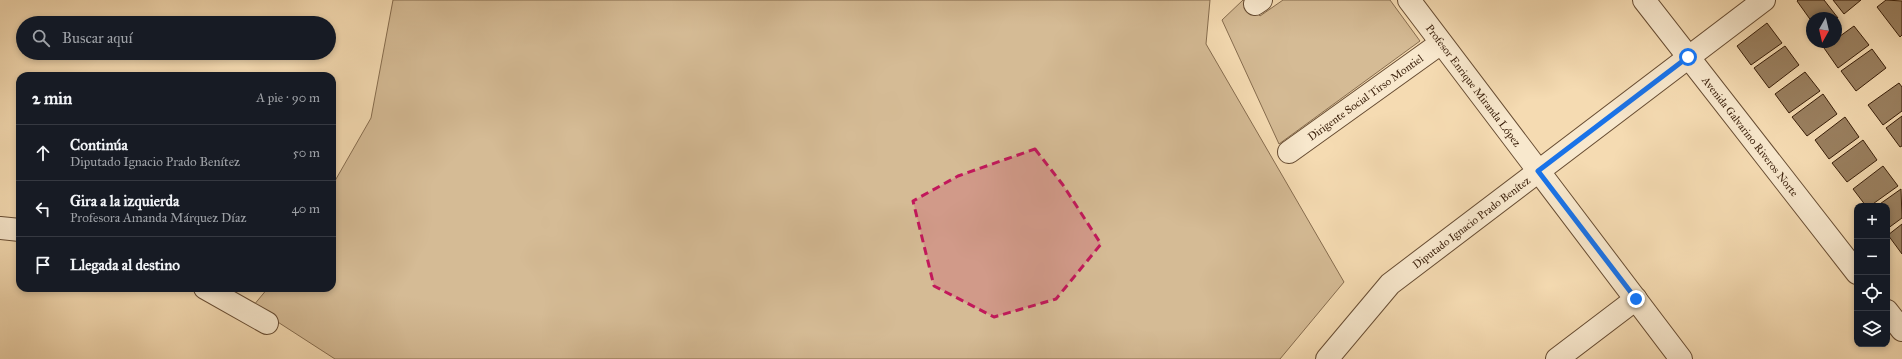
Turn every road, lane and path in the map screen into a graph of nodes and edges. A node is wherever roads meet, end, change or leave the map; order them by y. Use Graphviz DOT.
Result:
graph roads {
  1 [pos="1409,0"];
  2 [pos="1644,0"];
  3 [pos="1764,0"];
  4 [pos="1441,43"];
  5 [pos="1688,57"];
  6 [pos="1289,152"];
  7 [pos="1538,171"];
  8 [pos="0,228"];
  9 [pos="16,230"];
  10 [pos="1854,269"];
  11 [pos="212,292"];
  12 [pos="1636,299"];
  13 [pos="1890,315"];
  14 [pos="267,323"];
  15 [pos="1902,330"];
  16 [pos="1328,359"];
  17 [pos="1557,359"];
  18 [pos="1681,359"];
  1 -- 4 [label="street, Profesor Enrique Miranda López"];
  2 -- 5 [label="street, Avenida Galvarino Riveros Norte"];
  3 -- 5 [label="street, Diputado Ignacio Prado Benítez"];
  4 -- 6 [label="street, Dirigente Social Tirso Montiel"];
  4 -- 7 [label="street, Profesor Enrique Miranda López"];
  5 -- 7 [label="street, Diputado Ignacio Prado Benítez"];
  5 -- 10 [label="street, Avenida Galvarino Riveros Norte"];
  7 -- 12 [label="street, Profesor Enrique Miranda López"];
  7 -- 16 [label="street, Diputado Ignacio Prado Benítez"];
  8 -- 9 [label="street"];
  11 -- 14 [label="street"];
  12 -- 17 [label="street"];
  12 -- 18 [label="street, Profesor Enrique Miranda López"];
  13 -- 15 [label="street"];
}
